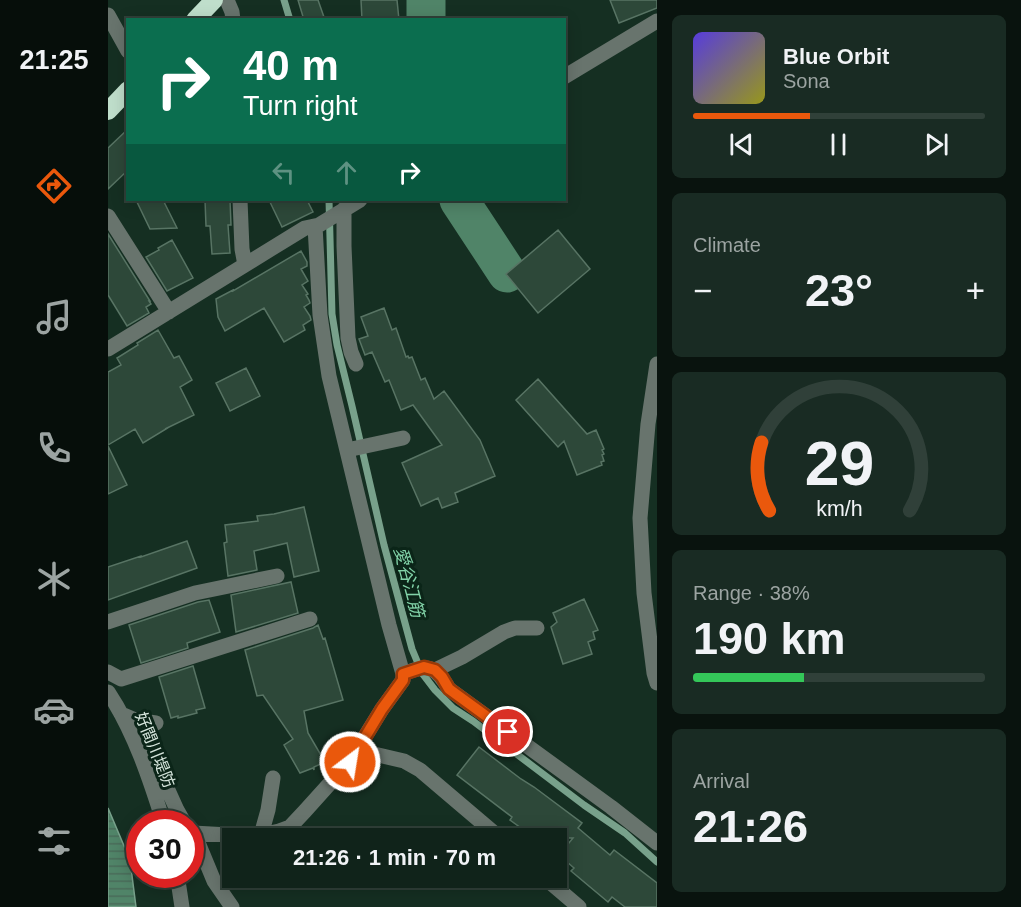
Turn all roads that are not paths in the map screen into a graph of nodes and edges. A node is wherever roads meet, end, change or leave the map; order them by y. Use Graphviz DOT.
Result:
graph roads {
  1 [pos="214,0"];
  2 [pos="227,0"];
  3 [pos="108,15"];
  4 [pos="197,18"];
  5 [pos="233,18"];
  6 [pos="657,21"];
  7 [pos="126,47"];
  8 [pos="566,76"];
  9 [pos="126,92"];
  10 [pos="108,111"];
  11 [pos="240,201"];
  12 [pos="358,201"];
  13 [pos="344,209"];
  14 [pos="108,216"];
  15 [pos="317,225"];
  16 [pos="245,265"];
  17 [pos="169,312"];
  18 [pos="108,349"];
  19 [pos="357,364"];
  20 [pos="657,364"];
  21 [pos="403,438"];
  22 [pos="347,450"];
  23 [pos="278,576"];
  24 [pos="310,619"];
  25 [pos="108,622"];
  26 [pos="537,628"];
  27 [pos="435,670"];
  28 [pos="108,672"];
  29 [pos="403,674"];
  30 [pos="657,683"];
  31 [pos="108,692"];
  32 [pos="121,714"];
  33 [pos="156,723"];
  34 [pos="136,747"];
  35 [pos="357,750"];
  36 [pos="273,778"];
  37 [pos="160,810"];
  38 [pos="177,810"];
  39 [pos="263,828"];
  40 [pos="286,828"];
  41 [pos="488,828"];
  42 [pos="204,831"];
  43 [pos="222,833"];
  44 [pos="656,842"];
  45 [pos="204,857"];
  46 [pos="179,888"];
  47 [pos="557,888"];
  48 [pos="182,907"];
  49 [pos="232,907"];
  50 [pos="579,907"];
  1 -- 4 [label="highway"];
  2 -- 5 [label="street"];
  3 -- 7 [label="street"];
  6 -- 8 [label="street"];
  9 -- 10 [label="highway"];
  11 -- 16 [label="street"];
  12 -- 13 [label="street"];
  13 -- 15 [label="street"];
  13 -- 19 [label="street"];
  14 -- 17 [label="street"];
  15 -- 16 [label="street"];
  15 -- 22 [label="street"];
  16 -- 17 [label="street"];
  17 -- 18 [label="street"];
  20 -- 30 [label="street"];
  21 -- 22 [label="street"];
  22 -- 29 [label="street"];
  23 -- 25 [label="street"];
  24 -- 28 [label="street"];
  26 -- 27 [label="street"];
  27 -- 29 [label="street"];
  27 -- 44 [label="street"];
  29 -- 35 [label="street"];
  31 -- 32 [label="street, 好間川堤防"];
  32 -- 33 [label="street"];
  32 -- 34 [label="street, 好間川堤防"];
  34 -- 37 [label="street, 好間川堤防"];
  34 -- 38 [label="street"];
  35 -- 40 [label="street"];
  35 -- 41 [label="street"];
  36 -- 39 [label="street"];
  42 -- 43 [label="street"];
  45 -- 49 [label="street"];
  46 -- 48 [label="street"];
  47 -- 50 [label="street"];
}
